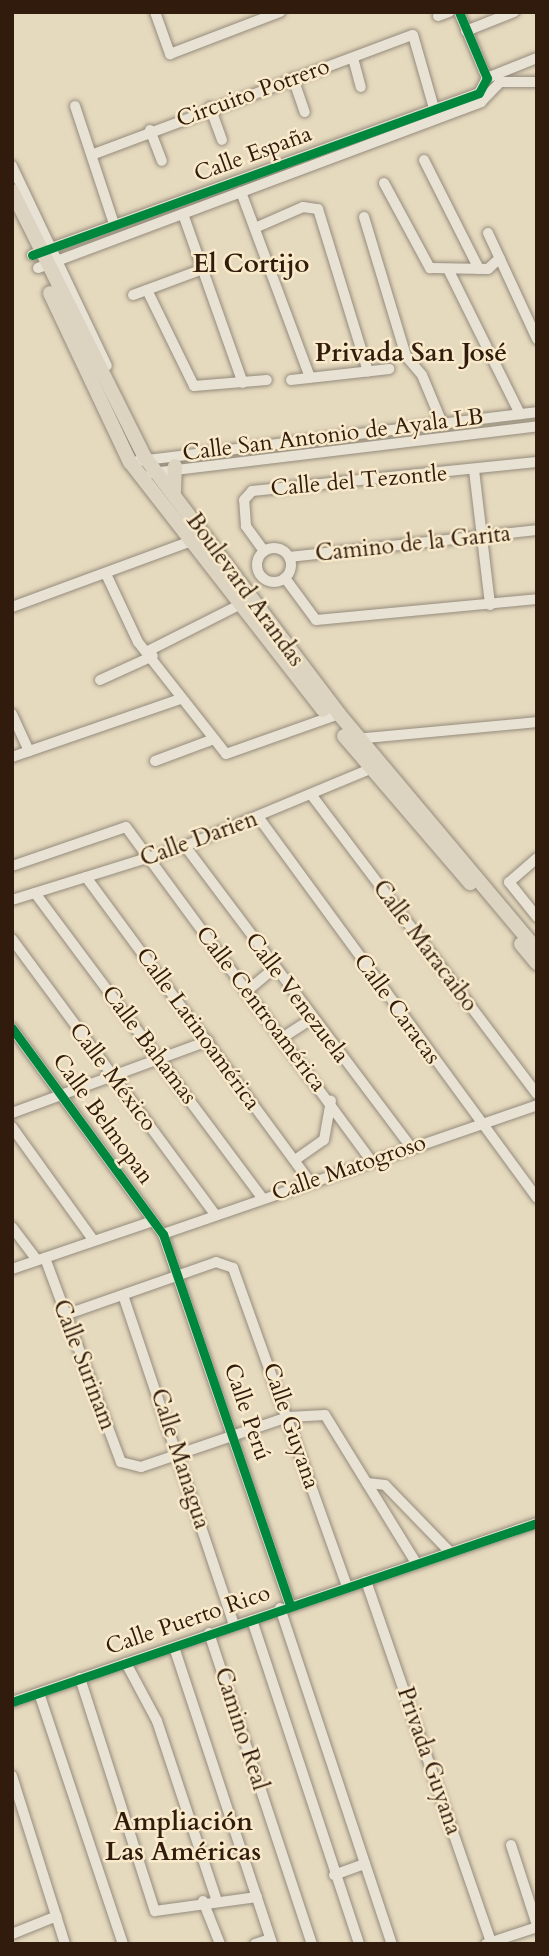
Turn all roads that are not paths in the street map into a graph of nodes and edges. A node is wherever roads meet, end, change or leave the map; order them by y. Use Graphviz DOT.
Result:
graph roads {
  1 [pos="155,12"];
  2 [pos="280,12"];
  3 [pos="459,12"];
  4 [pos="514,12"];
  5 [pos="466,30"];
  6 [pos="353,58"];
  7 [pos="537,58"];
  8 [pos="505,75"];
  9 [pos="293,78"];
  10 [pos="537,82"];
  11 [pos="488,85"];
  12 [pos="361,87"];
  13 [pos="75,106"];
  14 [pos="210,107"];
  15 [pos="434,108"];
  16 [pos="305,112"];
  17 [pos="150,130"];
  18 [pos="222,140"];
  19 [pos="94,154"];
  20 [pos="424,160"];
  21 [pos="162,161"];
  22 [pos="308,162"];
  23 [pos="12,166"];
  24 [pos="383,183"];
  25 [pos="12,191"];
  26 [pos="241,192"];
  27 [pos="12,212"];
  28 [pos="146,212"];
  29 [pos="183,214"];
  30 [pos="363,217"];
  31 [pos="114,224"];
  32 [pos="151,226"];
  33 [pos="255,228"];
  34 [pos="488,233"];
  35 [pos="44,258"];
  36 [pos="500,258"];
  37 [pos="203,269"];
  38 [pos="448,269"];
  39 [pos="479,269"];
  40 [pos="147,290"];
  41 [pos="133,295"];
  42 [pos="537,339"];
  43 [pos="389,369"];
  44 [pos="368,372"];
  45 [pos="310,378"];
  46 [pos="267,380"];
  47 [pos="291,380"];
  48 [pos="243,383"];
  49 [pos="118,390"];
  50 [pos="117,405"];
  51 [pos="537,412"];
  52 [pos="520,414"];
  53 [pos="486,418"];
  54 [pos="442,423"];
  55 [pos="537,426"];
  56 [pos="410,427"];
  57 [pos="487,432"];
  58 [pos="411,439"];
  59 [pos="143,452"];
  60 [pos="537,462"];
  61 [pos="175,466"];
  62 [pos="474,470"];
  63 [pos="148,474"];
  64 [pos="176,496"];
  65 [pos="537,530"];
  66 [pos="482,537"];
  67 [pos="199,538"];
  68 [pos="264,551"];
  69 [pos="289,557"];
  70 [pos="106,573"];
  71 [pos="285,578"];
  72 [pos="537,599"];
  73 [pos="241,604"];
  74 [pos="489,605"];
  75 [pos="12,607"];
  76 [pos="151,654"];
  77 [pos="100,680"];
  78 [pos="180,699"];
  79 [pos="12,714"];
  80 [pos="335,717"];
  81 [pos="537,722"];
  82 [pos="214,739"];
  83 [pos="353,739"];
  84 [pos="29,751"];
  85 [pos="12,757"];
  86 [pos="155,761"];
  87 [pos="377,767"];
  88 [pos="313,797"];
  89 [pos="259,818"];
  90 [pos="437,835"];
  91 [pos="186,846"];
  92 [pos="537,858"];
  93 [pos="147,859"];
  94 [pos="12,866"];
  95 [pos="86,877"];
  96 [pos="34,893"];
  97 [pos="12,900"];
  98 [pos="537,917"];
  99 [pos="12,939"];
  100 [pos="537,950"];
  101 [pos="537,963"];
  102 [pos="274,968"];
  103 [pos="247,990"];
  104 [pos="311,1018"];
  105 [pos="12,1028"];
  106 [pos="282,1038"];
  107 [pos="208,1041"];
  108 [pos="160,1057"];
  109 [pos="110,1074"];
  110 [pos="60,1092"];
  111 [pos="537,1094"];
  112 [pos="331,1101"];
  113 [pos="537,1105"];
  114 [pos="12,1112"];
  115 [pos="481,1123"];
  116 [pos="12,1127"];
  117 [pos="411,1147"];
  118 [pos="295,1160"];
  119 [pos="371,1161"];
  120 [pos="310,1182"];
  121 [pos="262,1198"];
  122 [pos="537,1198"];
  123 [pos="215,1214"];
  124 [pos="153,1220"];
  125 [pos="12,1227"];
  126 [pos="163,1234"];
  127 [pos="94,1241"];
  128 [pos="41,1259"];
  129 [pos="12,1269"];
  130 [pos="179,1274"];
  131 [pos="123,1295"];
  132 [pos="65,1315"];
  133 [pos="289,1417"];
  134 [pos="234,1434"];
  135 [pos="180,1454"];
  136 [pos="367,1483"];
  137 [pos="537,1523"];
  138 [pos="450,1552"];
  139 [pos="416,1563"];
  140 [pos="366,1580"];
  141 [pos="346,1586"];
  142 [pos="285,1606"];
  143 [pos="252,1620"];
  144 [pos="234,1625"];
  145 [pos="209,1633"];
  146 [pos="174,1647"];
  147 [pos="126,1663"];
  148 [pos="80,1678"];
  149 [pos="39,1693"];
  150 [pos="12,1702"];
  151 [pos="12,1776"];
  152 [pos="511,1845"];
  153 [pos="365,1864"];
  154 [pos="334,1875"];
  155 [pos="257,1897"];
  156 [pos="216,1898"];
  157 [pos="203,1901"];
  158 [pos="57,1916"];
  159 [pos="537,1926"];
  160 [pos="12,1934"];
  161 [pos="271,1941"];
  162 [pos="489,1943"];
  163 [pos="65,1944"];
  164 [pos="123,1944"];
  165 [pos="220,1944"];
  166 [pos="255,1944"];
  167 [pos="312,1944"];
  168 [pos="359,1944"];
  169 [pos="392,1944"];
  1 -- 2 [label="street"];
  3 -- 5 [label="street"];
  4 -- 5 [label="street"];
  5 -- 11 [label="street"];
  6 -- 9 [label="street, Circuito Potrero"];
  6 -- 12 [label="street"];
  6 -- 15 [label="street, Circuito Potrero"];
  7 -- 8 [label="street"];
  8 -- 10 [label="street"];
  8 -- 11 [label="street"];
  9 -- 14 [label="street, Circuito Potrero"];
  9 -- 16 [label="street"];
  11 -- 15 [label="street, Calle España"];
  11 -- 22 [label="street, Calle España"];
  13 -- 19 [label="street"];
  14 -- 17 [label="street, Circuito Potrero"];
  14 -- 18 [label="street"];
  15 -- 22 [label="street, Calle España"];
  17 -- 19 [label="street, Circuito Potrero"];
  17 -- 21 [label="street"];
  19 -- 31 [label="street"];
  20 -- 39 [label="street"];
  22 -- 26 [label="street, Calle España"];
  22 -- 28 [label="street, Calle España"];
  23 -- 35 [label="street"];
  24 -- 38 [label="street"];
  25 -- 35 [label="main road, Boulevard Arandas"];
  26 -- 29 [label="street, Calle España"];
  26 -- 33 [label="street"];
  27 -- 35 [label="main road, Boulevard Arandas"];
  28 -- 31 [label="street, Calle España"];
  28 -- 32 [label="street"];
  29 -- 32 [label="street, Calle España"];
  29 -- 37 [label="street"];
  30 -- 54 [label="street"];
  31 -- 35 [label="street, Calle España"];
  32 -- 35 [label="street, Calle España"];
  33 -- 44 [label="street"];
  33 -- 45 [label="street"];
  34 -- 36 [label="street"];
  35 -- 49 [label="street"];
  35 -- 50 [label="main road, Boulevard Arandas"];
  35 -- 59 [label="main road, Boulevard Arandas"];
  36 -- 39 [label="street"];
  36 -- 42 [label="street"];
  37 -- 40 [label="street"];
  37 -- 48 [label="street"];
  38 -- 39 [label="street"];
  38 -- 52 [label="street"];
  40 -- 41 [label="street"];
  40 -- 48 [label="street"];
  43 -- 44 [label="street"];
  44 -- 45 [label="street"];
  45 -- 47 [label="street"];
  46 -- 48 [label="street"];
  49 -- 50 [label="main road"];
  49 -- 59 [label="street"];
  50 -- 59 [label="main road, Boulevard Arandas"];
  51 -- 52 [label="street, Calle San Antonio de Ayala LB"];
  52 -- 53 [label="street, Calle San Antonio de Ayala LB"];
  53 -- 54 [label="street, Calle San Antonio de Ayala LB"];
  53 -- 57 [label="street"];
  54 -- 56 [label="street, Calle San Antonio de Ayala LB"];
  55 -- 57 [label="street"];
  56 -- 58 [label="street"];
  56 -- 59 [label="street, Calle San Antonio de Ayala LB"];
  57 -- 58 [label="street"];
  58 -- 61 [label="street"];
  59 -- 63 [label="main road, Boulevard Arandas"];
  60 -- 62 [label="street, Calle del Tezontle"];
  61 -- 63 [label="street"];
  61 -- 64 [label="main road"];
  62 -- 66 [label="street"];
  62 -- 68 [label="street, Calle del Tezontle"];
  63 -- 64 [label="main road, Boulevard Arandas"];
  63 -- 67 [label="main road, Boulevard Arandas"];
  64 -- 67 [label="main road, Boulevard Arandas"];
  65 -- 66 [label="street, Camino de la Garita"];
  66 -- 69 [label="street, Camino de la Garita"];
  66 -- 74 [label="street"];
  67 -- 70 [label="street"];
  67 -- 73 [label="main road, Boulevard Arandas"];
  67 -- 80 [label="main road, Boulevard Arandas"];
  68 -- 69 [label="street"];
  68 -- 71 [label="street"];
  69 -- 71 [label="street"];
  70 -- 75 [label="street"];
  70 -- 76 [label="street"];
  71 -- 74 [label="street"];
  72 -- 74 [label="street"];
  73 -- 76 [label="street"];
  73 -- 80 [label="main road, Boulevard Arandas"];
  76 -- 77 [label="street"];
  76 -- 78 [label="street"];
  78 -- 82 [label="street"];
  78 -- 84 [label="street"];
  79 -- 84 [label="street"];
  80 -- 82 [label="street"];
  80 -- 83 [label="main road, Boulevard Arandas"];
  81 -- 83 [label="street"];
  82 -- 86 [label="street"];
  83 -- 87 [label="main road, Boulevard Arandas"];
  84 -- 85 [label="street"];
  87 -- 88 [label="street, Calle Darien"];
  87 -- 90 [label="main road, Boulevard Arandas"];
  88 -- 89 [label="street, Calle Darien"];
  88 -- 111 [label="street, Calle Maracaibo"];
  89 -- 91 [label="street, Calle Darien"];
  89 -- 115 [label="street, Calle Caracas"];
  90 -- 100 [label="main road, Boulevard Arandas"];
  90 -- 101 [label="main road, Boulevard Arandas"];
  91 -- 93 [label="street, Calle Darien"];
  91 -- 102 [label="street, Calle Venezuela"];
  92 -- 98 [label="street"];
  93 -- 94 [label="street, Calle Centroamérica"];
  93 -- 95 [label="street, Calle Darien"];
  93 -- 103 [label="street, Calle Centroamérica"];
  95 -- 96 [label="street, Calle Darien"];
  95 -- 107 [label="street, Calle Latinoamérica"];
  96 -- 97 [label="street, Calle Darien"];
  96 -- 108 [label="street, Calle Bahamas"];
  99 -- 109 [label="street, Calle México"];
  102 -- 103 [label="street"];
  102 -- 104 [label="street, Calle Venezuela"];
  103 -- 106 [label="street, Calle Centroamérica"];
  104 -- 106 [label="street"];
  104 -- 117 [label="street, Calle Venezuela"];
  105 -- 110 [label="street, Calle Belmopan"];
  106 -- 112 [label="street, Calle Centroamérica"];
  107 -- 108 [label="street"];
  107 -- 118 [label="street, Calle Latinoamérica"];
  108 -- 109 [label="street"];
  108 -- 121 [label="street, Calle Bahamas"];
  109 -- 110 [label="street"];
  109 -- 123 [label="street, Calle México"];
  110 -- 114 [label="street"];
  110 -- 124 [label="street, Calle Belmopan"];
  112 -- 118 [label="street"];
  112 -- 119 [label="street, Calle Centroamérica"];
  113 -- 115 [label="street, Calle Matogroso"];
  115 -- 117 [label="street, Calle Matogroso"];
  115 -- 122 [label="street, Calle Caracas"];
  116 -- 127 [label="street"];
  117 -- 119 [label="street, Calle Matogroso"];
  118 -- 120 [label="street, Calle Latinoamérica"];
  119 -- 120 [label="street, Calle Matogroso"];
  120 -- 121 [label="street, Calle Matogroso"];
  121 -- 123 [label="street, Calle Matogroso"];
  123 -- 126 [label="street, Calle Matogroso"];
  124 -- 126 [label="street, Calle Belmopan"];
  124 -- 127 [label="street"];
  125 -- 128 [label="street, Calle Surinam"];
  126 -- 130 [label="street, Calle Perú"];
  127 -- 128 [label="street"];
  128 -- 129 [label="street"];
  128 -- 132 [label="street, Calle Surinam"];
  130 -- 131 [label="street"];
  130 -- 133 [label="street, Calle Guyana"];
  130 -- 134 [label="street, Calle Perú"];
  131 -- 132 [label="street"];
  131 -- 135 [label="street, Calle Managua"];
  132 -- 135 [label="street, Calle Surinam"];
  133 -- 134 [label="street"];
  133 -- 136 [label="street"];
  133 -- 141 [label="street, Calle Guyana"];
  134 -- 135 [label="street"];
  134 -- 142 [label="street, Calle Perú"];
  135 -- 144 [label="street, Calle Managua"];
  136 -- 138 [label="street"];
  136 -- 139 [label="street"];
  137 -- 138 [label="street, Calle Puerto Rico"];
  138 -- 139 [label="street, Calle Puerto Rico"];
  139 -- 140 [label="street, Calle Puerto Rico"];
  140 -- 141 [label="street, Calle Puerto Rico"];
  140 -- 162 [label="street, Privada Guyana"];
  141 -- 142 [label="street, Calle Puerto Rico"];
  142 -- 143 [label="street, Calle Puerto Rico"];
  142 -- 153 [label="street, Calle Perú"];
  143 -- 144 [label="street, Calle Puerto Rico"];
  143 -- 154 [label="street"];
  144 -- 145 [label="street, Calle Puerto Rico"];
  145 -- 146 [label="street, Calle Puerto Rico"];
  145 -- 167 [label="street, Camino Real"];
  146 -- 147 [label="street, Calle Puerto Rico"];
  146 -- 155 [label="street"];
  147 -- 148 [label="street, Calle Puerto Rico"];
  147 -- 156 [label="street"];
  148 -- 149 [label="street, Calle Puerto Rico"];
  148 -- 157 [label="street"];
  149 -- 150 [label="street, Calle Puerto Rico"];
  149 -- 164 [label="street"];
  151 -- 158 [label="street"];
  152 -- 159 [label="street"];
  153 -- 154 [label="street"];
  153 -- 169 [label="street, Calle Perú"];
  154 -- 168 [label="street"];
  155 -- 156 [label="street"];
  155 -- 161 [label="street"];
  156 -- 157 [label="street"];
  157 -- 165 [label="street"];
  158 -- 160 [label="street"];
  158 -- 163 [label="street"];
  159 -- 162 [label="street"];
  161 -- 166 [label="street"];
}
